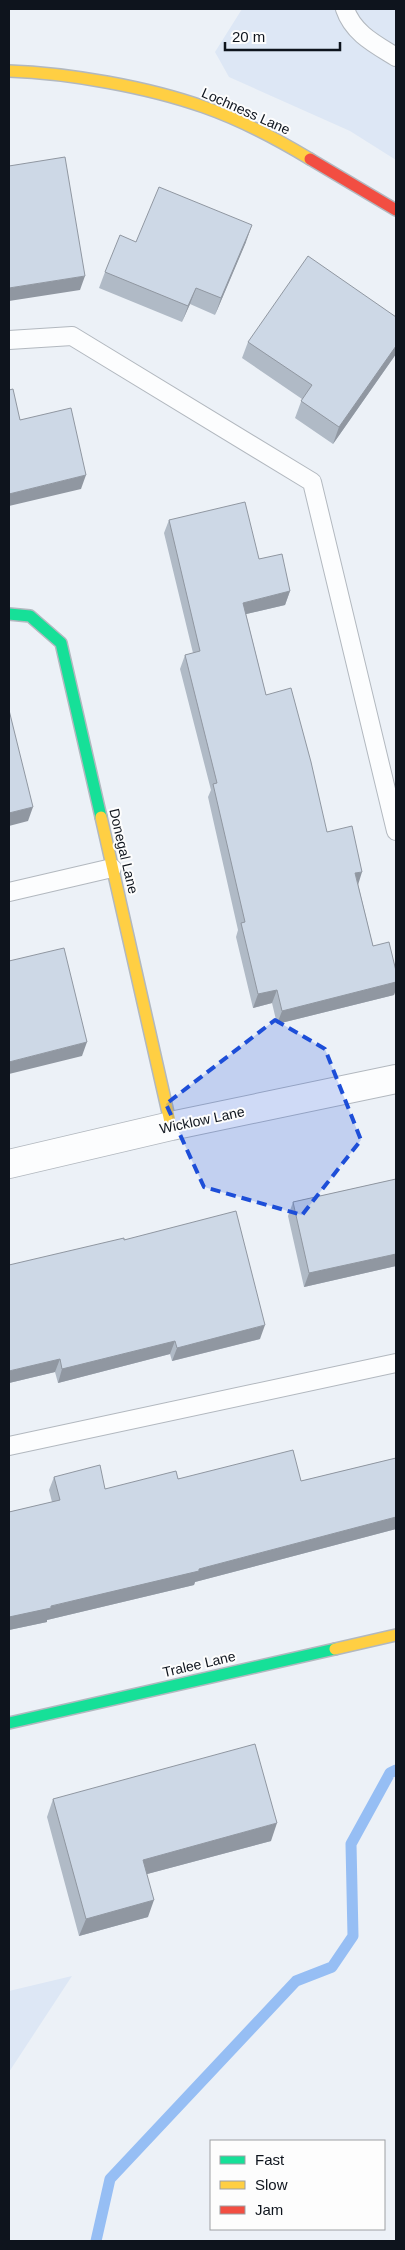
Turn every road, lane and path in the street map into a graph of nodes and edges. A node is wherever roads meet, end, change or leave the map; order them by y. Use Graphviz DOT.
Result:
graph roads {
  1 [pos="345,9"];
  2 [pos="396,57"];
  3 [pos="9,72"];
  4 [pos="396,210"];
  5 [pos="9,340"];
  6 [pos="9,614"];
  7 [pos="396,831"];
  8 [pos="112,868"];
  9 [pos="9,892"];
  10 [pos="396,1079"];
  11 [pos="171,1126"];
  12 [pos="9,1164"];
  13 [pos="396,1363"];
  14 [pos="9,1446"];
  15 [pos="396,1635"];
  16 [pos="9,1723"];
  1 -- 2 [label="lane"];
  3 -- 4 [label="street, Lochness Lane"];
  5 -- 7 [label="lane"];
  6 -- 8 [label="street, Donegal Lane"];
  8 -- 9 [label="lane"];
  8 -- 11 [label="street, Donegal Lane"];
  10 -- 11 [label="street, Wicklow Lane"];
  11 -- 12 [label="street, Wicklow Lane"];
  13 -- 14 [label="lane"];
  15 -- 16 [label="street, Tralee Lane"];
}
